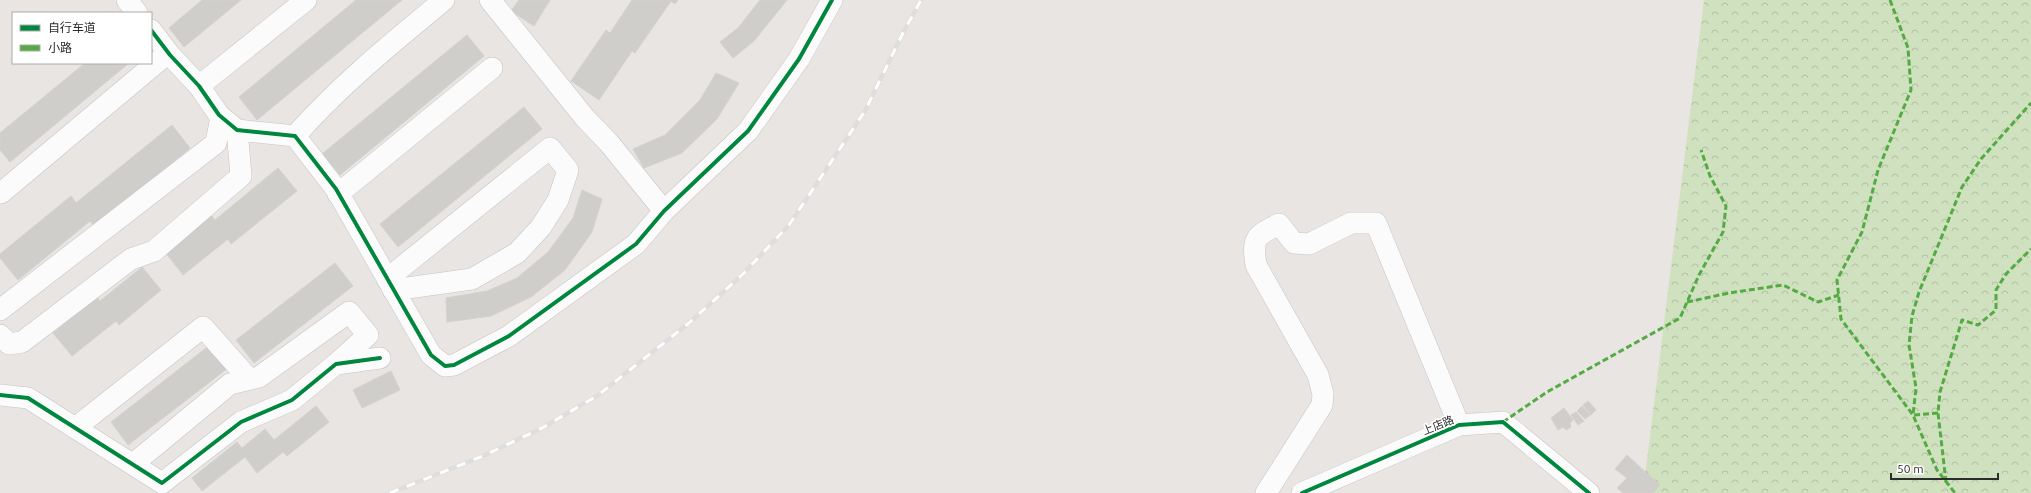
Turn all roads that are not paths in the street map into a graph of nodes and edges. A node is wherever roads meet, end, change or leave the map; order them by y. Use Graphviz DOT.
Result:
graph roads {
  1 [pos="306,0"];
  2 [pos="444,0"];
  3 [pos="490,0"];
  4 [pos="832,0"];
  5 [pos="152,31"];
  6 [pos="168,52"];
  7 [pos="492,68"];
  8 [pos="199,86"];
  9 [pos="221,117"];
  10 [pos="238,130"];
  11 [pos="296,136"];
  12 [pos="1,193"];
  13 [pos="338,194"];
  14 [pos="664,211"];
  15 [pos="390,285"];
  16 [pos="0,310"];
  17 [pos="0,335"];
  18 [pos="380,358"];
  19 [pos="336,364"];
  20 [pos="248,379"];
  21 [pos="0,396"];
  22 [pos="1459,425"];
  23 [pos="75,428"];
  24 [pos="133,464"];
  25 [pos="1266,493"];
  26 [pos="1302,493"];
  27 [pos="1589,493"];
  1 -- 8 [label="street"];
  2 -- 11 [label="street"];
  3 -- 14 [label="street"];
  4 -- 14 [label="street"];
  5 -- 6 [label="street"];
  6 -- 8 [label="street"];
  6 -- 12 [label="street"];
  7 -- 13 [label="street"];
  8 -- 9 [label="street"];
  9 -- 10 [label="street"];
  9 -- 16 [label="street"];
  10 -- 11 [label="street"];
  10 -- 17 [label="street"];
  11 -- 13 [label="street"];
  13 -- 15 [label="street"];
  14 -- 15 [label="street"];
  15 -- 15 [label="street"];
  18 -- 19 [label="street"];
  19 -- 20 [label="street"];
  19 -- 24 [label="street"];
  20 -- 23 [label="street"];
  20 -- 24 [label="street"];
  21 -- 23 [label="street"];
  22 -- 25 [label="street"];
  22 -- 26 [label="street, 上店路"];
  22 -- 27 [label="street, 上店路"];
  23 -- 24 [label="street"];
}
